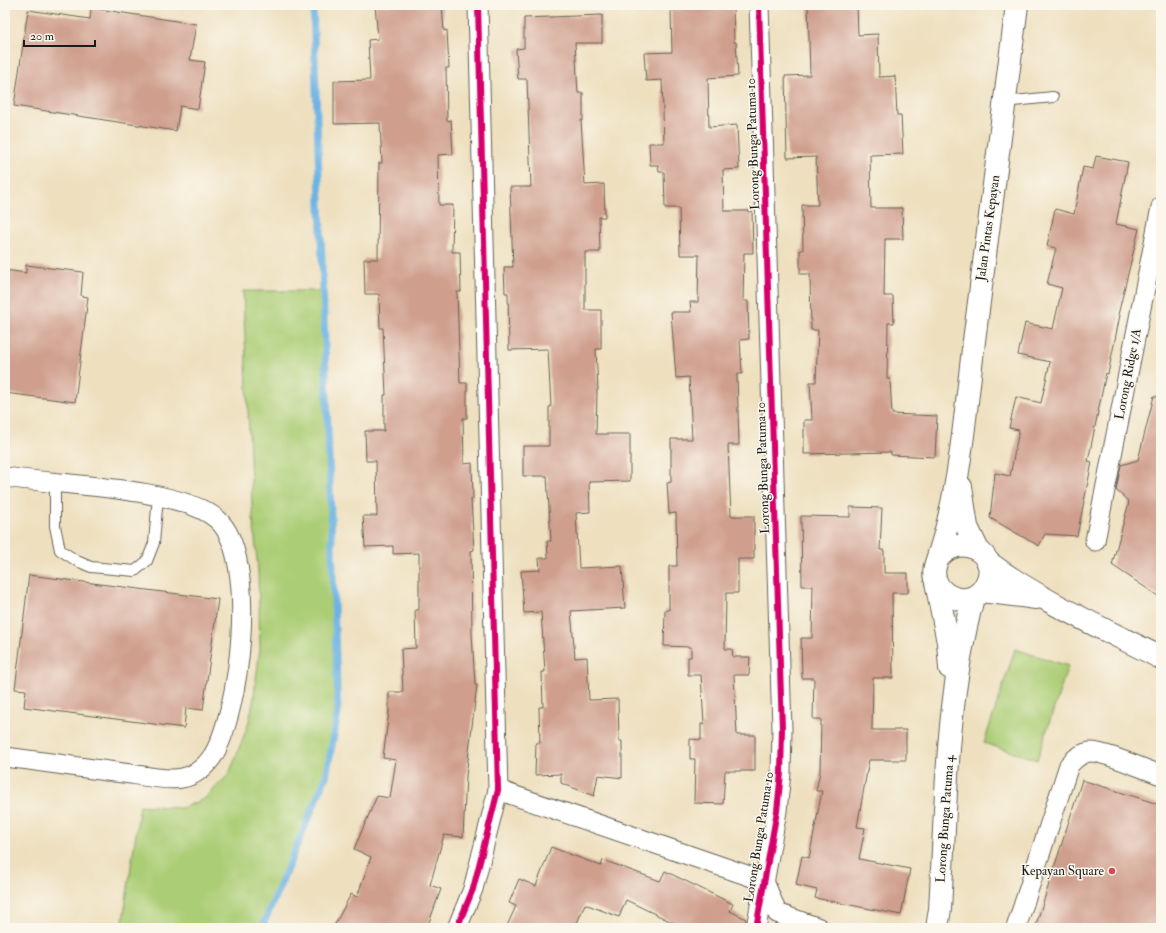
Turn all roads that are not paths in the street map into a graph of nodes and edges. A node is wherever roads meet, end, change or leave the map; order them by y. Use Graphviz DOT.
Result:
graph roads {
  1 [pos="478,5"];
  2 [pos="759,5"];
  3 [pos="1017,5"];
  4 [pos="1053,97"];
  5 [pos="1004,102"];
  6 [pos="1161,207"];
  7 [pos="960,450"];
  8 [pos="5,477"];
  9 [pos="55,483"];
  10 [pos="158,496"];
  11 [pos="1094,541"];
  12 [pos="983,556"];
  13 [pos="937,560"];
  14 [pos="936,582"];
  15 [pos="977,594"];
  16 [pos="1053,602"];
  17 [pos="1161,658"];
  18 [pos="952,709"];
  19 [pos="5,757"];
  20 [pos="1161,775"];
  21 [pos="498,790"];
  22 [pos="764,881"];
  23 [pos="456,928"];
  24 [pos="756,928"];
  25 [pos="819,928"];
  26 [pos="937,928"];
  27 [pos="1016,928"];
  1 -- 21 [label="street"];
  2 -- 22 [label="street, Lorong Bunga Patuma 10"];
  3 -- 5 [label="street, Jalan Pintas Kepayan"];
  4 -- 5 [label="lane"];
  5 -- 7 [label="street, Jalan Pintas Kepayan"];
  6 -- 11 [label="street, Lorong Ridge 1/A"];
  7 -- 12 [label="street, Jalan Pintas Kepayan"];
  7 -- 13 [label="street, Jalan Pintas Kepayan"];
  8 -- 9 [label="street"];
  9 -- 10 [label="street"];
  9 -- 10 [label="lane"];
  10 -- 19 [label="street"];
  12 -- 13 [label="street"];
  12 -- 15 [label="street"];
  12 -- 16 [label="street"];
  13 -- 14 [label="street"];
  14 -- 15 [label="street"];
  14 -- 18 [label="street"];
  15 -- 16 [label="street"];
  15 -- 18 [label="street"];
  16 -- 17 [label="street"];
  18 -- 26 [label="street, Lorong Bunga Patuma 4"];
  20 -- 27 [label="street"];
  21 -- 22 [label="street"];
  21 -- 23 [label="street"];
  22 -- 24 [label="street, Lorong Bunga Patuma 10"];
  22 -- 25 [label="street"];
}
